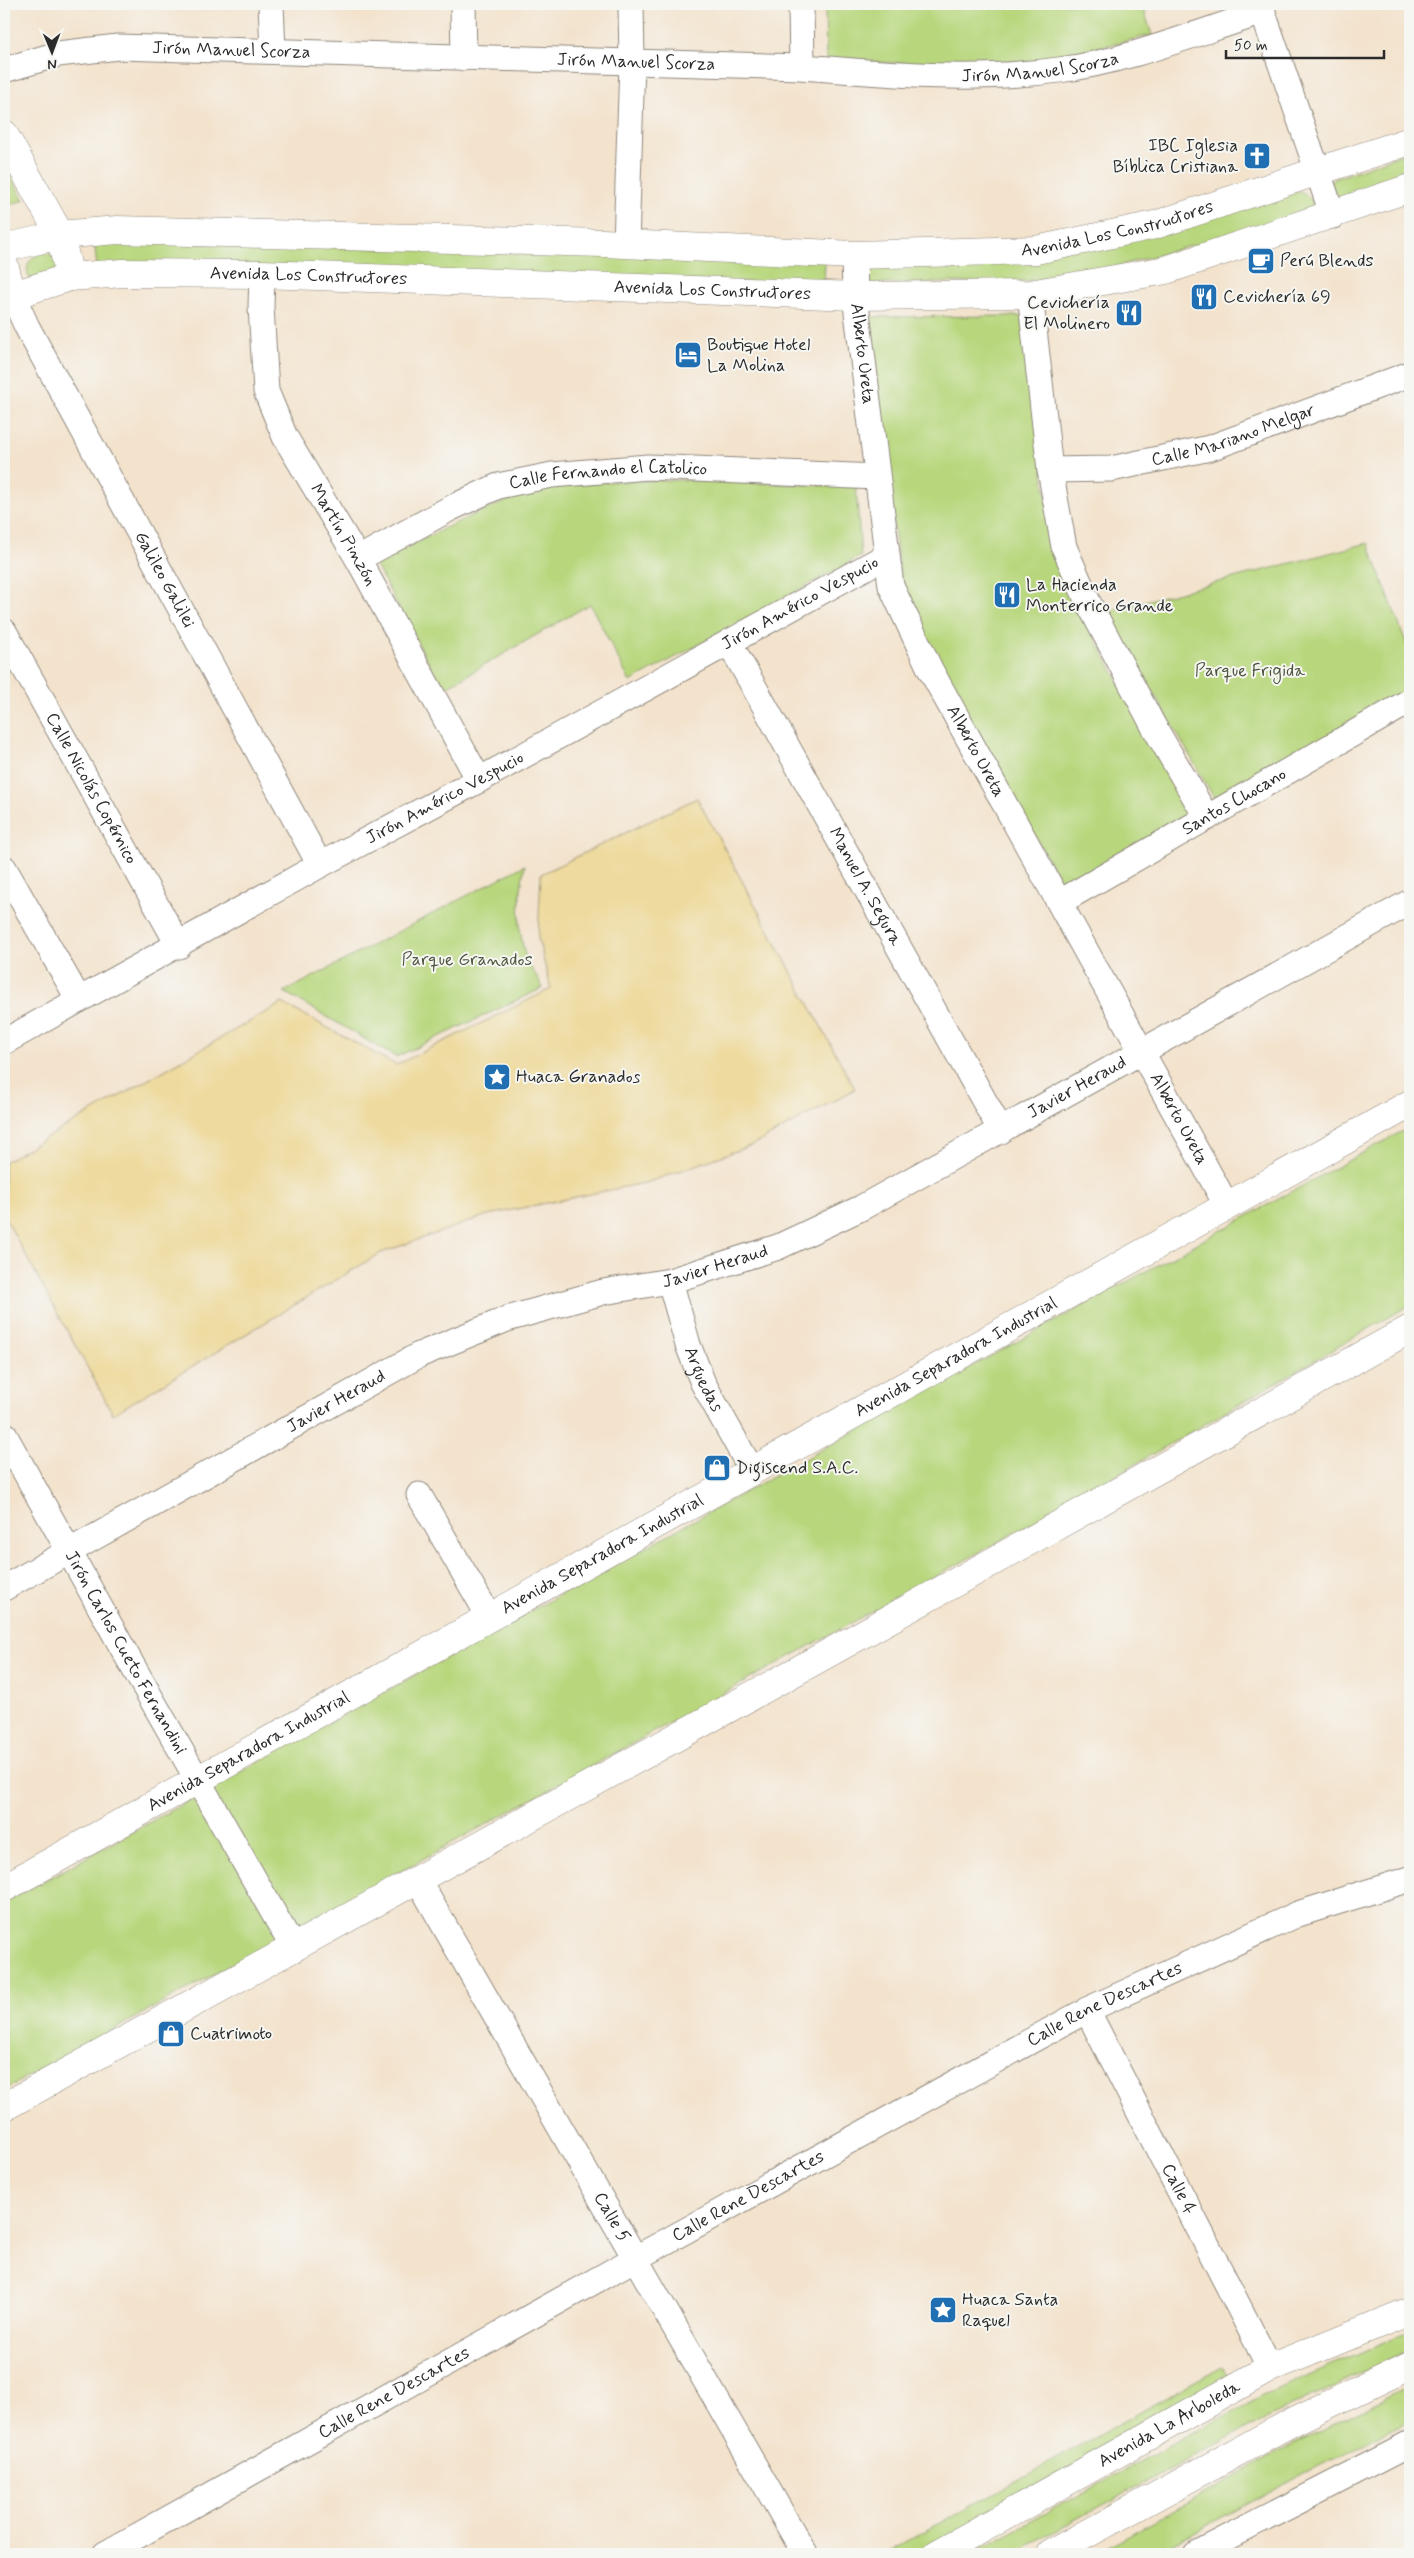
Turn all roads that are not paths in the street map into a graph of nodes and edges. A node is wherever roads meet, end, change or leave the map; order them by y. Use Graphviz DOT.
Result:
graph roads {
  1 [pos="271,4"];
  2 [pos="463,4"];
  3 [pos="631,4"];
  4 [pos="801,4"];
  5 [pos="1261,8"];
  6 [pos="273,51"];
  7 [pos="464,58"];
  8 [pos="632,63"];
  9 [pos="802,67"];
  10 [pos="4,70"];
  11 [pos="4,134"];
  12 [pos="1410,141"];
  13 [pos="1318,173"];
  14 [pos="1410,188"];
  15 [pos="1333,216"];
  16 [pos="60,235"];
  17 [pos="626,244"];
  18 [pos="4,248"];
  19 [pos="854,255"];
  20 [pos="4,264"];
  21 [pos="262,274"];
  22 [pos="70,277"];
  23 [pos="1030,294"];
  24 [pos="8,296"];
  25 [pos="855,296"];
  26 [pos="1410,374"];
  27 [pos="1050,470"];
  28 [pos="876,477"];
  29 [pos="886,556"];
  30 [pos="358,559"];
  31 [pos="4,631"];
  32 [pos="729,642"];
  33 [pos="1410,701"];
  34 [pos="479,780"];
  35 [pos="1207,818"];
  36 [pos="320,865"];
  37 [pos="4,868"];
  38 [pos="1060,902"];
  39 [pos="1410,902"];
  40 [pos="178,946"];
  41 [pos="79,1000"];
  42 [pos="4,1042"];
  43 [pos="1143,1052"];
  44 [pos="1410,1104"];
  45 [pos="1001,1131"];
  46 [pos="1227,1206"];
  47 [pos="670,1281"];
  48 [pos="1410,1329"];
  49 [pos="4,1434"];
  50 [pos="752,1471"];
  51 [pos="419,1495"];
  52 [pos="69,1551"];
  53 [pos="4,1588"];
  54 [pos="490,1618"];
  55 [pos="198,1778"];
  56 [pos="1410,1879"];
  57 [pos="418,1880"];
  58 [pos="4,1888"];
  59 [pos="294,1949"];
  60 [pos="1086,2010"];
  61 [pos="4,2107"];
  62 [pos="636,2258"];
  63 [pos="1410,2311"];
  64 [pos="1410,2364"];
  65 [pos="1270,2368"];
  66 [pos="1410,2444"];
  67 [pos="105,2554"];
  68 [pos="805,2554"];
  69 [pos="937,2554"];
  70 [pos="1050,2554"];
  71 [pos="1196,2554"];
  1 -- 6 [label="street"];
  2 -- 7 [label="street"];
  3 -- 8 [label="street"];
  4 -- 9 [label="street"];
  5 -- 9 [label="street, Jirón Manuel Scorza"];
  5 -- 13 [label="street"];
  6 -- 7 [label="street, Jirón Manuel Scorza"];
  6 -- 10 [label="street, Jirón Manuel Scorza"];
  7 -- 8 [label="street, Jirón Manuel Scorza"];
  8 -- 9 [label="street, Jirón Manuel Scorza"];
  8 -- 17 [label="street"];
  11 -- 16 [label="street"];
  12 -- 13 [label="street, Avenida Los Constructores"];
  13 -- 15 [label="street"];
  13 -- 19 [label="street, Avenida Los Constructores"];
  14 -- 15 [label="street, Avenida Los Constructores"];
  15 -- 23 [label="street, Avenida Los Constructores"];
  16 -- 17 [label="street, Avenida Los Constructores"];
  16 -- 18 [label="street, Avenida Los Constructores"];
  16 -- 22 [label="street"];
  17 -- 19 [label="street, Avenida Los Constructores"];
  19 -- 25 [label="street, Alberto Ureta"];
  20 -- 24 [label="street"];
  21 -- 22 [label="street, Avenida Los Constructores"];
  21 -- 25 [label="street, Avenida Los Constructores"];
  21 -- 30 [label="street, Martín Pinzón"];
  22 -- 24 [label="street, Avenida Los Constructores"];
  23 -- 25 [label="street, Avenida Los Constructores"];
  23 -- 27 [label="street"];
  24 -- 36 [label="street, Galileo Galilei"];
  25 -- 28 [label="street, Alberto Ureta"];
  26 -- 27 [label="street, Calle Mariano Melgar"];
  27 -- 35 [label="street"];
  28 -- 29 [label="street, Alberto Ureta"];
  28 -- 30 [label="street, Calle Fernando el Catolico"];
  29 -- 32 [label="street, Jirón Américo Vespucio"];
  29 -- 38 [label="street, Alberto Ureta"];
  30 -- 34 [label="street, Martín Pinzón"];
  31 -- 40 [label="street, Calle Nicolás Copérnico"];
  32 -- 34 [label="street, Jirón Américo Vespucio"];
  32 -- 45 [label="street, Manuel A. Segura"];
  33 -- 35 [label="street, Santos Chocano"];
  34 -- 36 [label="street, Jirón Américo Vespucio"];
  35 -- 38 [label="street, Santos Chocano"];
  36 -- 40 [label="street, Jirón Américo Vespucio"];
  37 -- 41 [label="street"];
  38 -- 43 [label="street, Alberto Ureta"];
  39 -- 43 [label="street, Javier Heraud"];
  40 -- 41 [label="street, Jirón Américo Vespucio"];
  41 -- 42 [label="street, Jirón Américo Vespucio"];
  43 -- 45 [label="street, Javier Heraud"];
  43 -- 46 [label="street, Alberto Ureta"];
  44 -- 46 [label="street, Avenida Separadora Industrial"];
  45 -- 47 [label="street, Javier Heraud"];
  46 -- 50 [label="street, Avenida Separadora Industrial"];
  47 -- 50 [label="street, Arguedas"];
  47 -- 52 [label="street, Javier Heraud"];
  48 -- 57 [label="street"];
  49 -- 52 [label="street, Jirón Carlos Cueto Fernandini"];
  50 -- 54 [label="street, Avenida Separadora Industrial"];
  51 -- 54 [label="street"];
  52 -- 53 [label="street, Javier Heraud"];
  52 -- 55 [label="street, Jirón Carlos Cueto Fernandini"];
  54 -- 55 [label="street, Avenida Separadora Industrial"];
  55 -- 58 [label="street, Avenida Separadora Industrial"];
  55 -- 59 [label="street, Jirón Carlos Cueto Fernandini"];
  56 -- 60 [label="street, Calle Rene Descartes"];
  57 -- 59 [label="street"];
  57 -- 62 [label="street, Calle 5"];
  59 -- 61 [label="street"];
  60 -- 62 [label="street, Calle Rene Descartes"];
  60 -- 65 [label="street, Calle 4"];
  62 -- 67 [label="street, Calle Rene Descartes"];
  62 -- 68 [label="street, Calle 5"];
  63 -- 65 [label="street, Avenida La Arboleda"];
  64 -- 70 [label="street"];
  65 -- 69 [label="street, Avenida La Arboleda"];
  66 -- 71 [label="street"];
}
